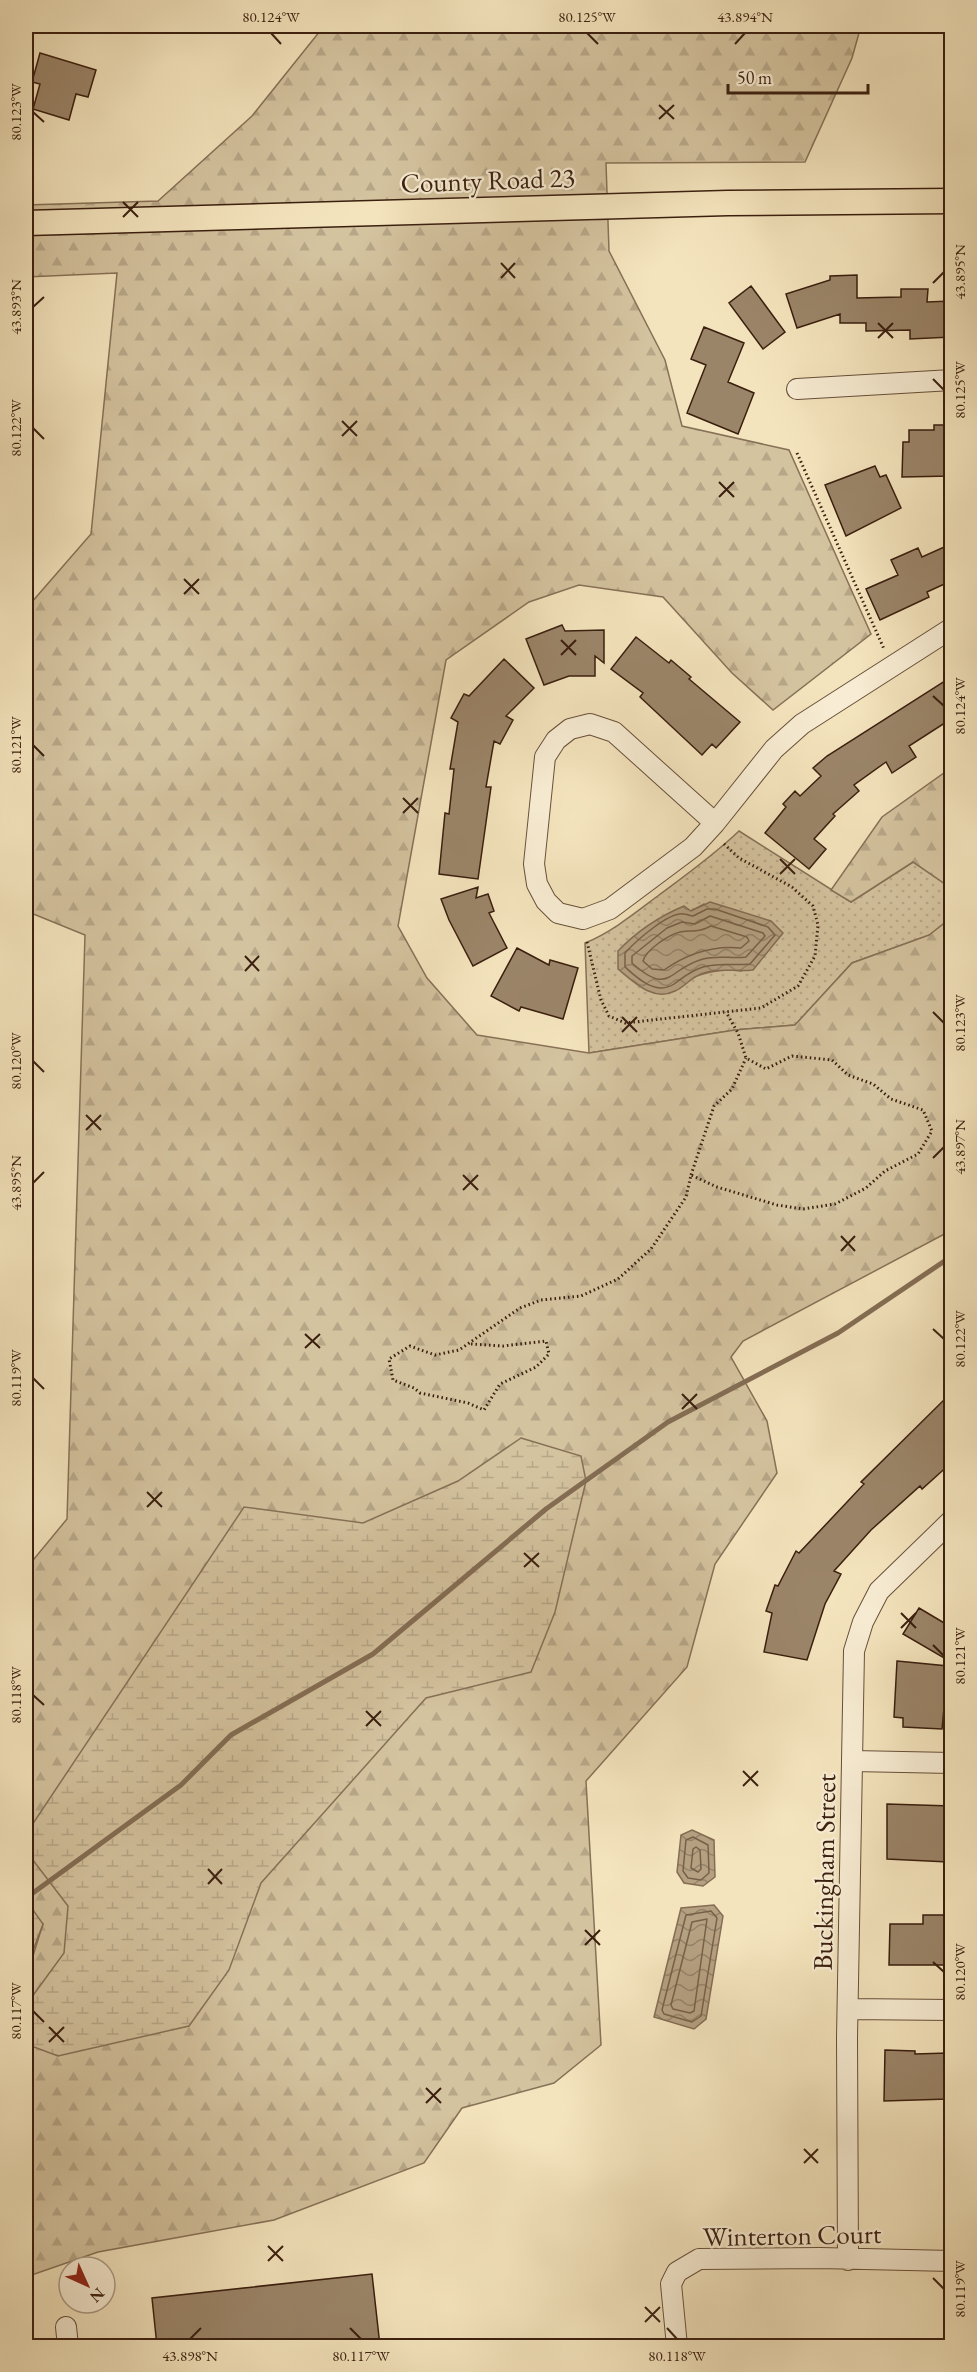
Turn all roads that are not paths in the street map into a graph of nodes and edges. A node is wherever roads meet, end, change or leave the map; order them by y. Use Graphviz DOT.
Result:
graph roads {
  1 [pos="951,201"];
  2 [pos="26,223"];
  3 [pos="951,380"];
  4 [pos="797,389"];
  5 [pos="951,628"];
  6 [pos="715,823"];
  7 [pos="951,1520"];
  8 [pos="853,1761"];
  9 [pos="951,1763"];
  10 [pos="848,2009"];
  11 [pos="951,2010"];
  12 [pos="848,2260"];
  13 [pos="951,2261"];
  14 [pos="66,2326"];
  15 [pos="68,2346"];
  16 [pos="677,2346"];
  1 -- 2 [label="main road, County Road 23"];
  3 -- 4 [label="street"];
  5 -- 6 [label="street"];
  6 -- 6 [label="street"];
  7 -- 8 [label="street, Buckingham Street"];
  8 -- 9 [label="street"];
  8 -- 10 [label="street, Buckingham Street"];
  10 -- 11 [label="street"];
  10 -- 12 [label="street, Buckingham Street"];
  12 -- 13 [label="street, Winterton Court"];
  12 -- 16 [label="street, Winterton Court"];
  14 -- 15 [label="street"];
}
